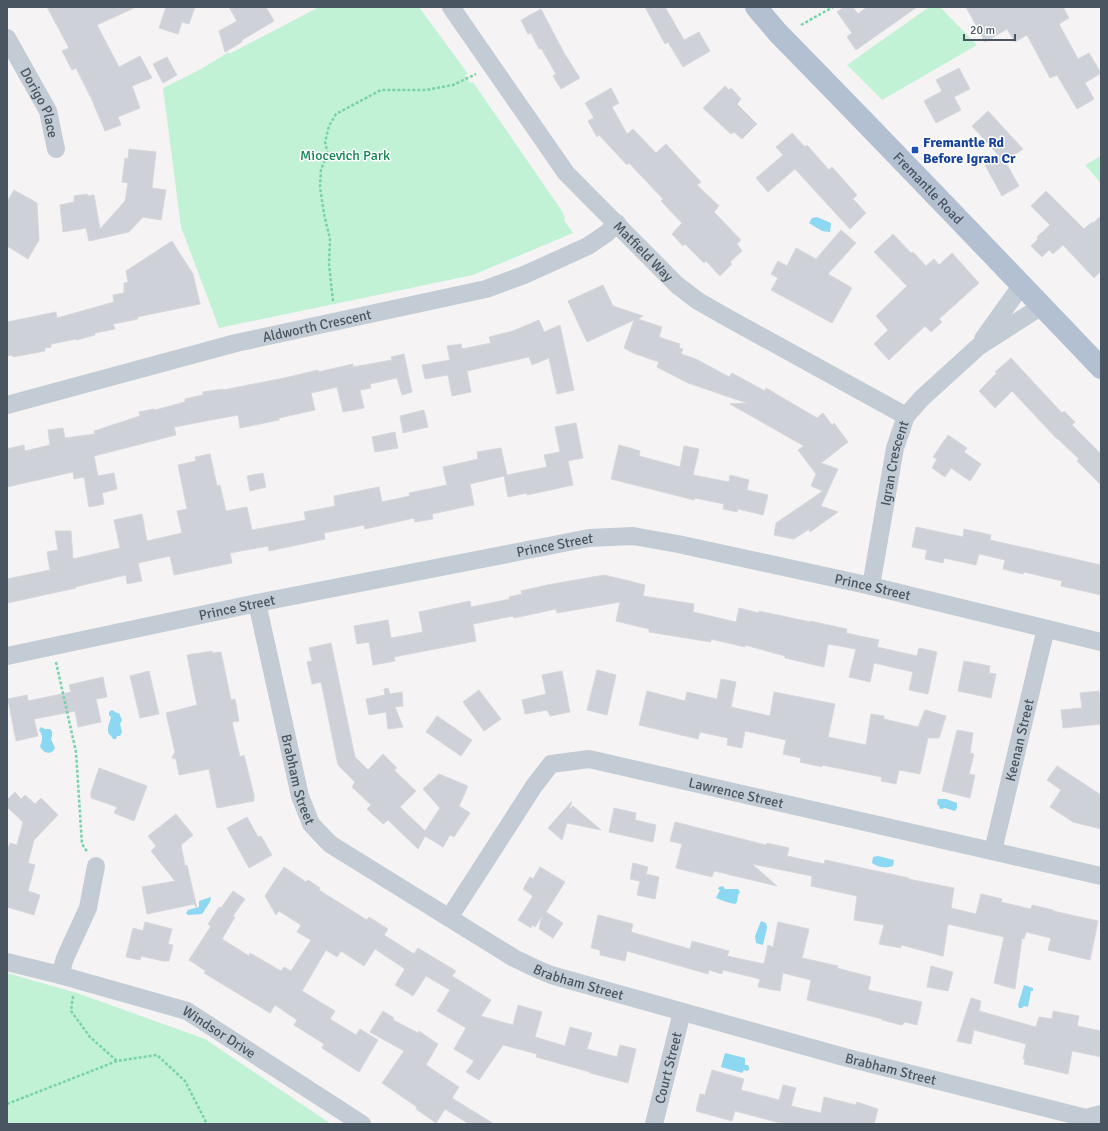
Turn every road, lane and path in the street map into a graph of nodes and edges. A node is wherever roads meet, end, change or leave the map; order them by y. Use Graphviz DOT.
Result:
graph roads {
  1 [pos="451,7"];
  2 [pos="756,7"];
  3 [pos="833,7"];
  4 [pos="801,25"];
  5 [pos="7,38"];
  6 [pos="482,71"];
  7 [pos="56,149"];
  8 [pos="617,223"];
  9 [pos="1022,287"];
  10 [pos="333,301"];
  11 [pos="1040,305"];
  12 [pos="978,346"];
  13 [pos="1101,368"];
  14 [pos="7,405"];
  15 [pos="906,416"];
  16 [pos="871,586"];
  17 [pos="257,603"];
  18 [pos="1046,629"];
  19 [pos="1101,642"];
  20 [pos="53,646"];
  21 [pos="7,656"];
  22 [pos="992,852"];
  23 [pos="96,866"];
  24 [pos="1101,876"];
  25 [pos="449,918"];
  26 [pos="7,962"];
  27 [pos="68,977"];
  28 [pos="682,1012"];
  29 [pos="117,1061"];
  30 [pos="7,1104"];
  31 [pos="1101,1114"];
  32 [pos="208,1124"];
  33 [pos="362,1124"];
  34 [pos="654,1124"];
  1 -- 8 [label="street, Matfield Way"];
  2 -- 9 [label="main road, Fremantle Road"];
  3 -- 4 [label="path"];
  5 -- 7 [label="street, Dorigo Place"];
  6 -- 10 [label="path"];
  8 -- 14 [label="street, Aldworth Crescent"];
  8 -- 15 [label="street, Matfield Way"];
  9 -- 11 [label="main road, Fremantle Road"];
  9 -- 12 [label="street, Igran Crescent"];
  11 -- 12 [label="street, Igran Crescent"];
  11 -- 13 [label="main road, Fremantle Road"];
  12 -- 15 [label="street, Igran Crescent"];
  15 -- 16 [label="street, Igran Crescent"];
  16 -- 17 [label="street, Prince Street"];
  16 -- 18 [label="street, Prince Street"];
  17 -- 20 [label="street, Prince Street"];
  17 -- 25 [label="street, Brabham Street"];
  18 -- 19 [label="street, Prince Street"];
  18 -- 22 [label="street, Keenan Street"];
  20 -- 21 [label="street, Prince Street"];
  20 -- 23 [label="path"];
  22 -- 24 [label="street, Lawrence Street"];
  22 -- 25 [label="street, Lawrence Street"];
  23 -- 27 [label="street"];
  25 -- 28 [label="street, Brabham Street"];
  26 -- 27 [label="street, Windsor Drive"];
  27 -- 29 [label="path"];
  27 -- 33 [label="street, Windsor Drive"];
  28 -- 31 [label="street, Brabham Street"];
  28 -- 34 [label="street, Court Street"];
  29 -- 30 [label="path"];
  29 -- 32 [label="path"];
}
